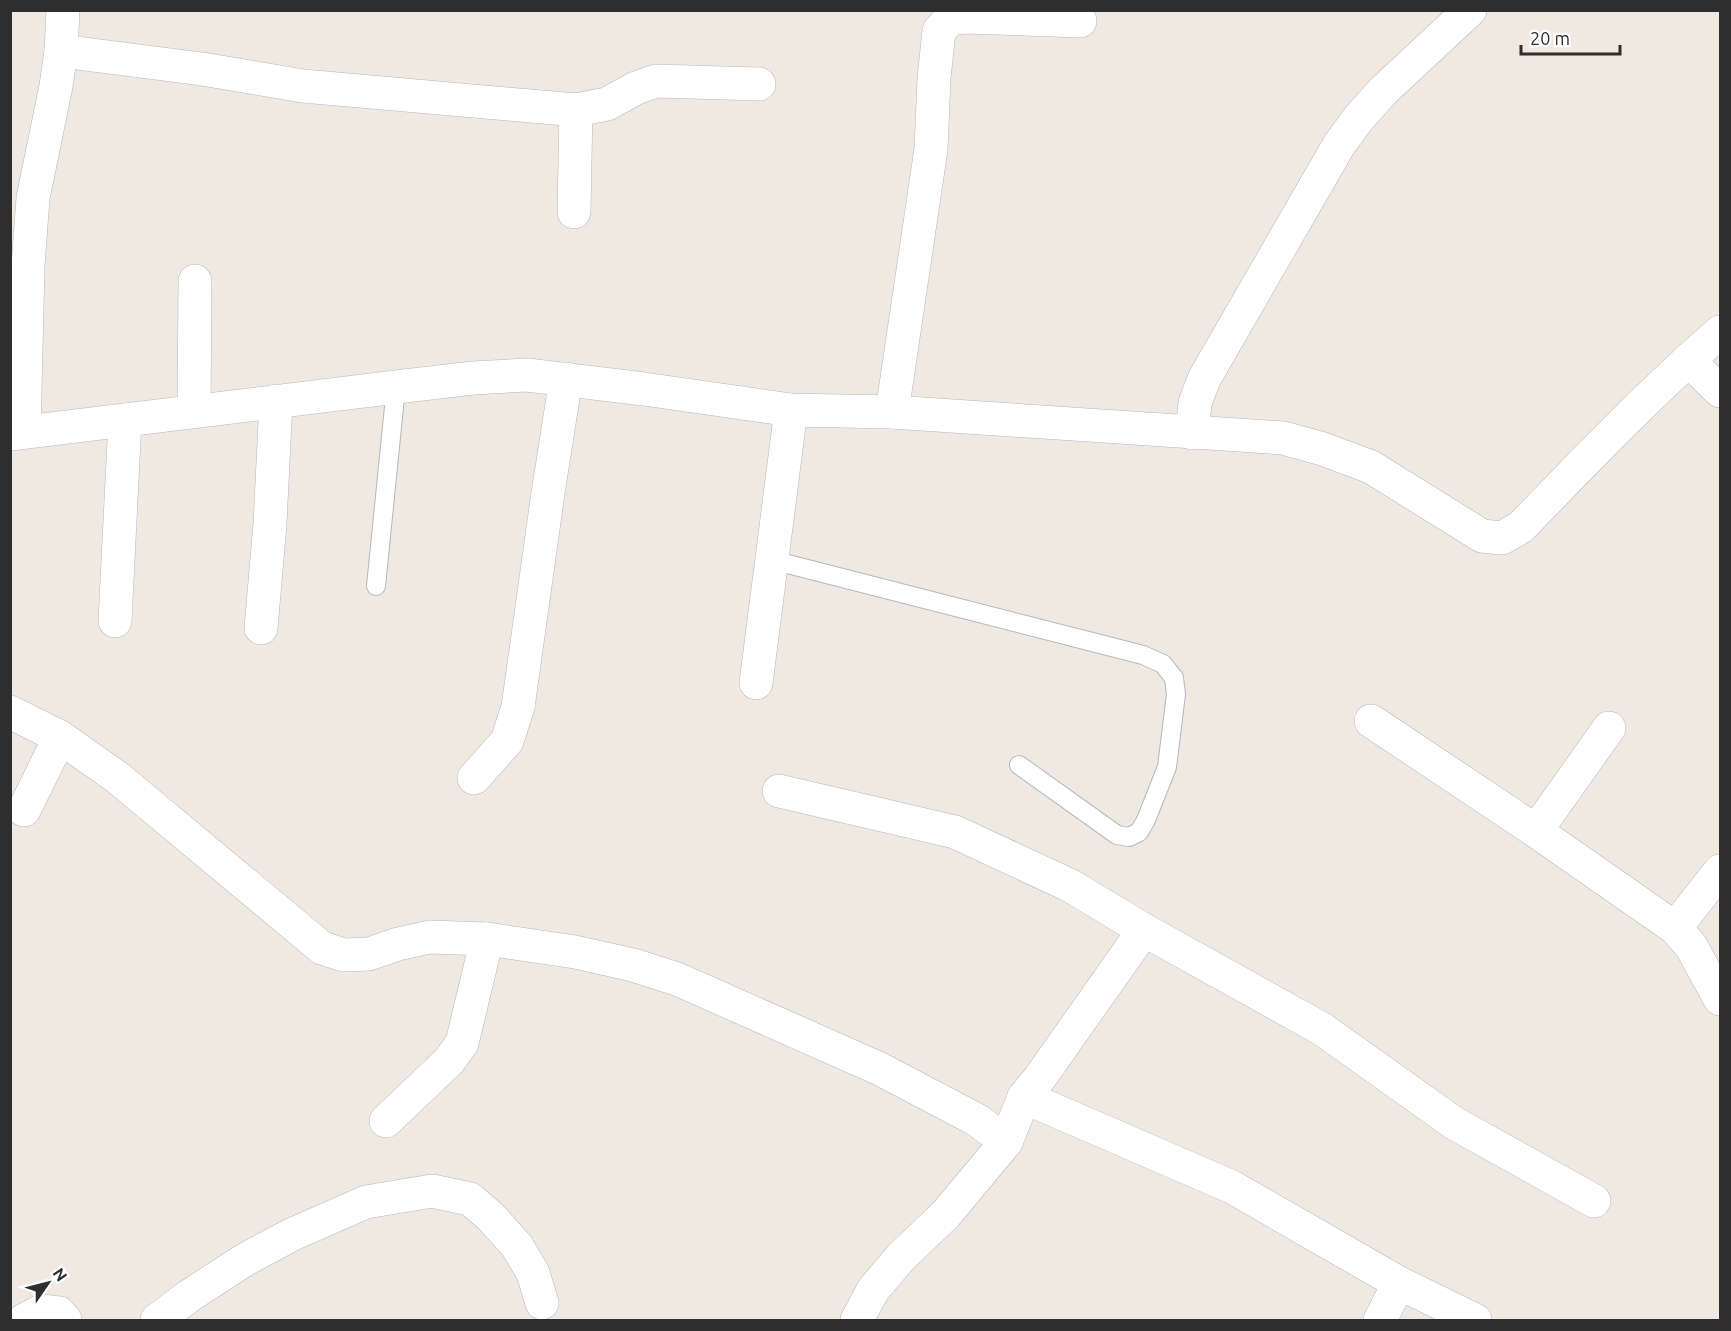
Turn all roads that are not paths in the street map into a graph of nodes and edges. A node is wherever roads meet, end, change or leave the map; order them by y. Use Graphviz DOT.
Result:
graph roads {
  1 [pos="63,10"];
  2 [pos="1449,18"];
  3 [pos="1080,21"];
  4 [pos="61,51"];
  5 [pos="759,84"];
  6 [pos="576,110"];
  7 [pos="574,212"];
  8 [pos="195,281"];
  9 [pos="1720,332"];
  10 [pos="1688,360"];
  11 [pos="566,379"];
  12 [pos="396,387"];
  13 [pos="1720,391"];
  14 [pos="276,401"];
  15 [pos="791,410"];
  16 [pos="194,411"];
  17 [pos="892,412"];
  18 [pos="125,420"];
  19 [pos="17,433"];
  20 [pos="1191,433"];
  21 [pos="772,560"];
  22 [pos="376,586"];
  23 [pos="115,621"];
  24 [pos="261,628"];
  25 [pos="756,683"];
  26 [pos="10,712"];
  27 [pos="1371,721"];
  28 [pos="1610,728"];
  29 [pos="60,737"];
  30 [pos="1019,765"];
  31 [pos="474,778"];
  32 [pos="779,791"];
  33 [pos="24,810"];
  34 [pos="1536,831"];
  35 [pos="1720,872"];
  36 [pos="1675,928"];
  37 [pos="1144,930"];
  38 [pos="487,939"];
  39 [pos="1720,999"];
  40 [pos="1024,1097"];
  41 [pos="386,1121"];
  42 [pos="1006,1142"];
  43 [pos="1594,1201"];
  44 [pos="1399,1283"];
  45 [pos="542,1303"];
  46 [pos="24,1320"];
  47 [pos="65,1320"];
  48 [pos="157,1320"];
  49 [pos="857,1320"];
  50 [pos="1380,1320"];
  51 [pos="1475,1320"];
  1 -- 4 [label="street"];
  2 -- 20 [label="street"];
  3 -- 17 [label="street"];
  4 -- 6 [label="street"];
  4 -- 19 [label="street"];
  5 -- 6 [label="street"];
  6 -- 7 [label="street"];
  8 -- 16 [label="street"];
  9 -- 10 [label="street"];
  10 -- 13 [label="street"];
  10 -- 20 [label="street"];
  11 -- 12 [label="street"];
  11 -- 15 [label="street"];
  11 -- 31 [label="street"];
  12 -- 14 [label="street"];
  12 -- 22 [label="lane"];
  14 -- 16 [label="street"];
  14 -- 24 [label="street"];
  15 -- 17 [label="street"];
  15 -- 21 [label="street"];
  16 -- 18 [label="street"];
  17 -- 20 [label="street"];
  18 -- 19 [label="street"];
  18 -- 23 [label="street"];
  21 -- 25 [label="street"];
  21 -- 30 [label="lane"];
  26 -- 29 [label="street"];
  27 -- 34 [label="street"];
  28 -- 34 [label="street"];
  29 -- 33 [label="street"];
  29 -- 38 [label="street"];
  32 -- 37 [label="street"];
  34 -- 36 [label="street"];
  35 -- 36 [label="street"];
  36 -- 39 [label="street"];
  37 -- 40 [label="street"];
  37 -- 43 [label="street"];
  38 -- 41 [label="street"];
  38 -- 42 [label="street"];
  40 -- 42 [label="street"];
  40 -- 44 [label="street"];
  42 -- 49 [label="street"];
  44 -- 50 [label="street"];
  44 -- 51 [label="street"];
  45 -- 48 [label="street"];
  46 -- 47 [label="street"];
}
